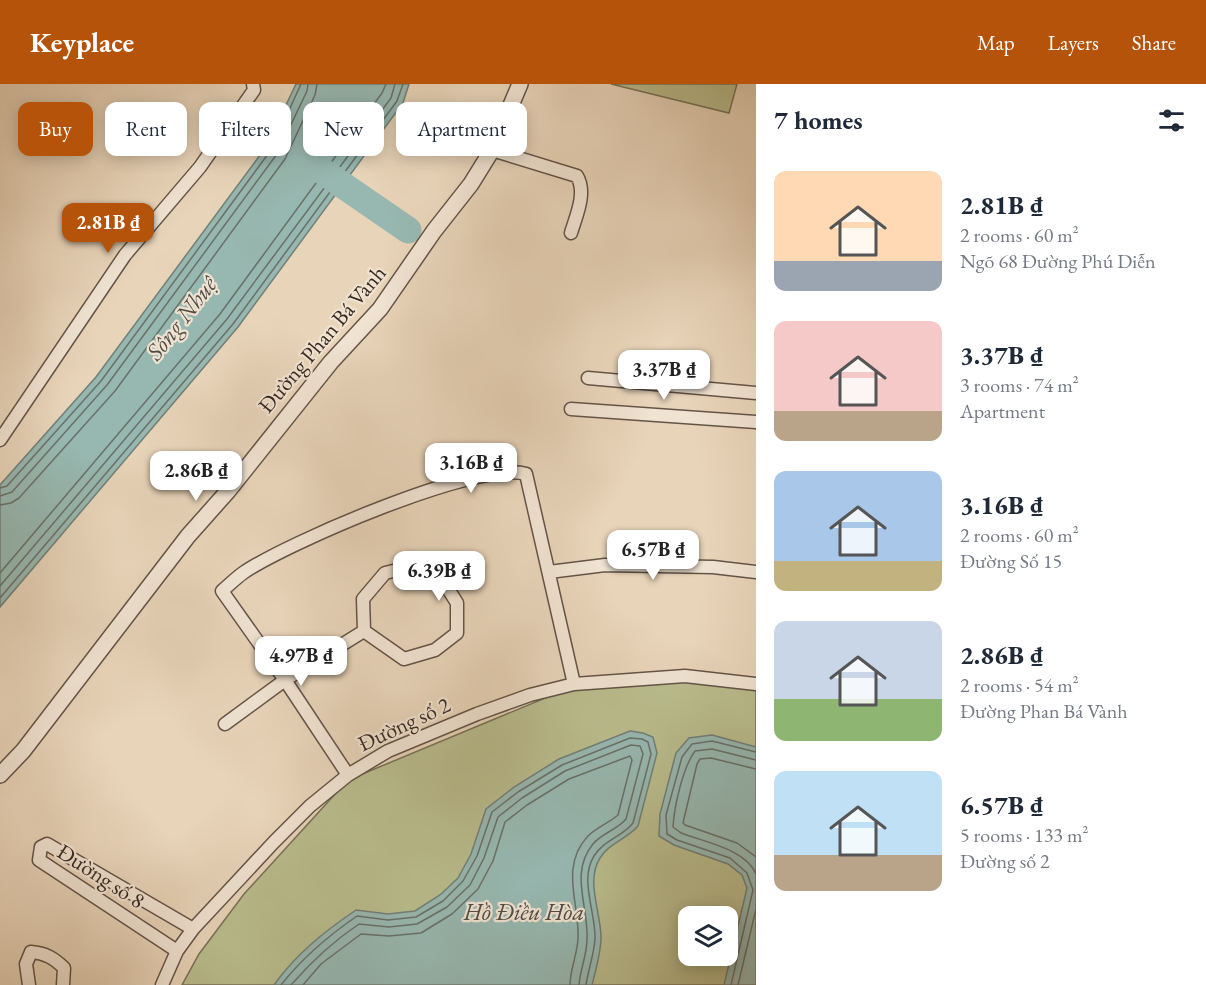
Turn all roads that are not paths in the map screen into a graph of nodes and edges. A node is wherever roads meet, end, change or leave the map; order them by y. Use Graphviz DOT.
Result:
graph roads {
  1 [pos="254,84"];
  2 [pos="520,84"];
  3 [pos="512,102"];
  4 [pos="488,156"];
  5 [pos="512,156"];
  6 [pos="571,233"];
  7 [pos="588,378"];
  8 [pos="756,393"];
  9 [pos="571,409"];
  10 [pos="756,422"];
  11 [pos="0,440"];
  12 [pos="549,572"];
  13 [pos="756,572"];
  14 [pos="364,631"];
  15 [pos="285,680"];
  16 [pos="574,684"];
  17 [pos="756,684"];
  18 [pos="225,724"];
  19 [pos="0,775"];
  20 [pos="348,775"];
  21 [pos="193,929"];
  22 [pos="177,951"];
  23 [pos="29,985"];
  24 [pos="63,985"];
  25 [pos="162,985"];
  1 -- 11 [label="street"];
  2 -- 3 [label="street, Đường Phan Bá Vành"];
  4 -- 19 [label="street, Đường Phan Bá Vành"];
  5 -- 6 [label="street"];
  7 -- 8 [label="street"];
  9 -- 10 [label="street"];
  12 -- 13 [label="street"];
  12 -- 15 [label="street"];
  12 -- 16 [label="street"];
  14 -- 14 [label="street"];
  14 -- 15 [label="street"];
  15 -- 18 [label="street"];
  15 -- 20 [label="street"];
  16 -- 17 [label="street, Đường số 2"];
  16 -- 20 [label="street, Đường số 2"];
  20 -- 21 [label="street, Đường số 2"];
  21 -- 22 [label="street, Đường số 2"];
  21 -- 22 [label="street, Đường số 8"];
  22 -- 25 [label="street, Đường số 2"];
  23 -- 24 [label="street"];
}
